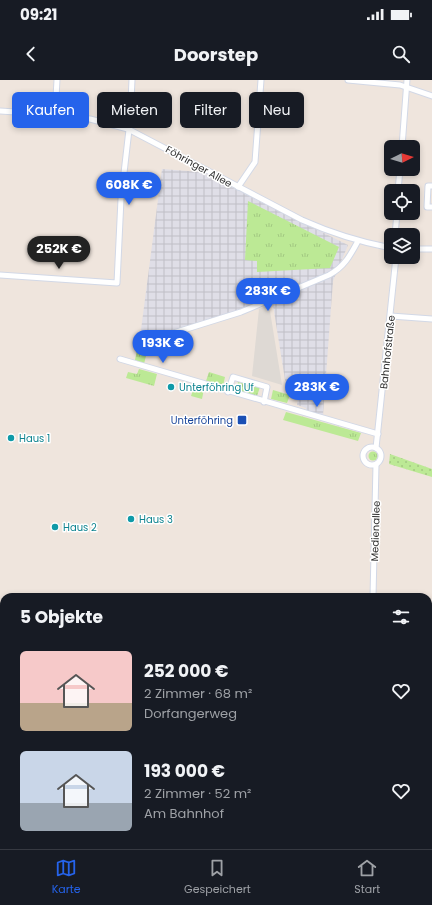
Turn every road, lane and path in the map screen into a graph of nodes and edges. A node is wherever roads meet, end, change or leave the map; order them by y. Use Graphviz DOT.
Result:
graph roads {
  1 [pos="57,80"];
  2 [pos="132,80"];
  3 [pos="261,80"];
  4 [pos="348,80"];
  5 [pos="407,80"];
  6 [pos="406,88"];
  7 [pos="56,92"];
  8 [pos="432,96"];
  9 [pos="0,111"];
  10 [pos="12,112"];
  11 [pos="89,119"];
  12 [pos="128,129"];
  13 [pos="402,140"];
  14 [pos="432,186"];
  15 [pos="238,187"];
  16 [pos="432,207"];
  17 [pos="358,241"];
  18 [pos="384,247"];
  19 [pos="420,249"];
  20 [pos="432,249"];
  21 [pos="395,264"];
  22 [pos="0,275"];
  23 [pos="391,316"];
  24 [pos="432,319"];
  25 [pos="148,340"];
  26 [pos="120,360"];
  27 [pos="228,392"];
  28 [pos="264,402"];
  29 [pos="378,434"];
  30 [pos="376,448"];
  31 [pos="376,465"];
  32 [pos="373,593"];
  1 -- 7 [label="street"];
  2 -- 12 [label="street"];
  3 -- 15 [label="street"];
  4 -- 6 [label="street"];
  5 -- 6 [label="street"];
  6 -- 8 [label="street"];
  6 -- 13 [label="street"];
  9 -- 10 [label="street, Föhringer Allee"];
  11 -- 12 [label="street, Föhringer Allee"];
  12 -- 15 [label="street, Föhringer Allee"];
  12 -- 22 [label="street"];
  14 -- 16 [label="street"];
  15 -- 17 [label="street, Föhringer Allee"];
  17 -- 18 [label="street, Föhringer Allee"];
  17 -- 25 [label="street"];
  19 -- 20 [label="street"];
  21 -- 23 [label="street, Bahnhofstraße"];
  23 -- 24 [label="street"];
  23 -- 29 [label="street, Bahnhofstraße"];
  26 -- 27 [label="street"];
  27 -- 28 [label="street"];
  27 -- 28 [label="street"];
  28 -- 29 [label="street"];
  29 -- 30 [label="street, Bahnhofstraße"];
  30 -- 31 [label="street"];
  30 -- 31 [label="street"];
  31 -- 32 [label="street, Medienallee"];
}
